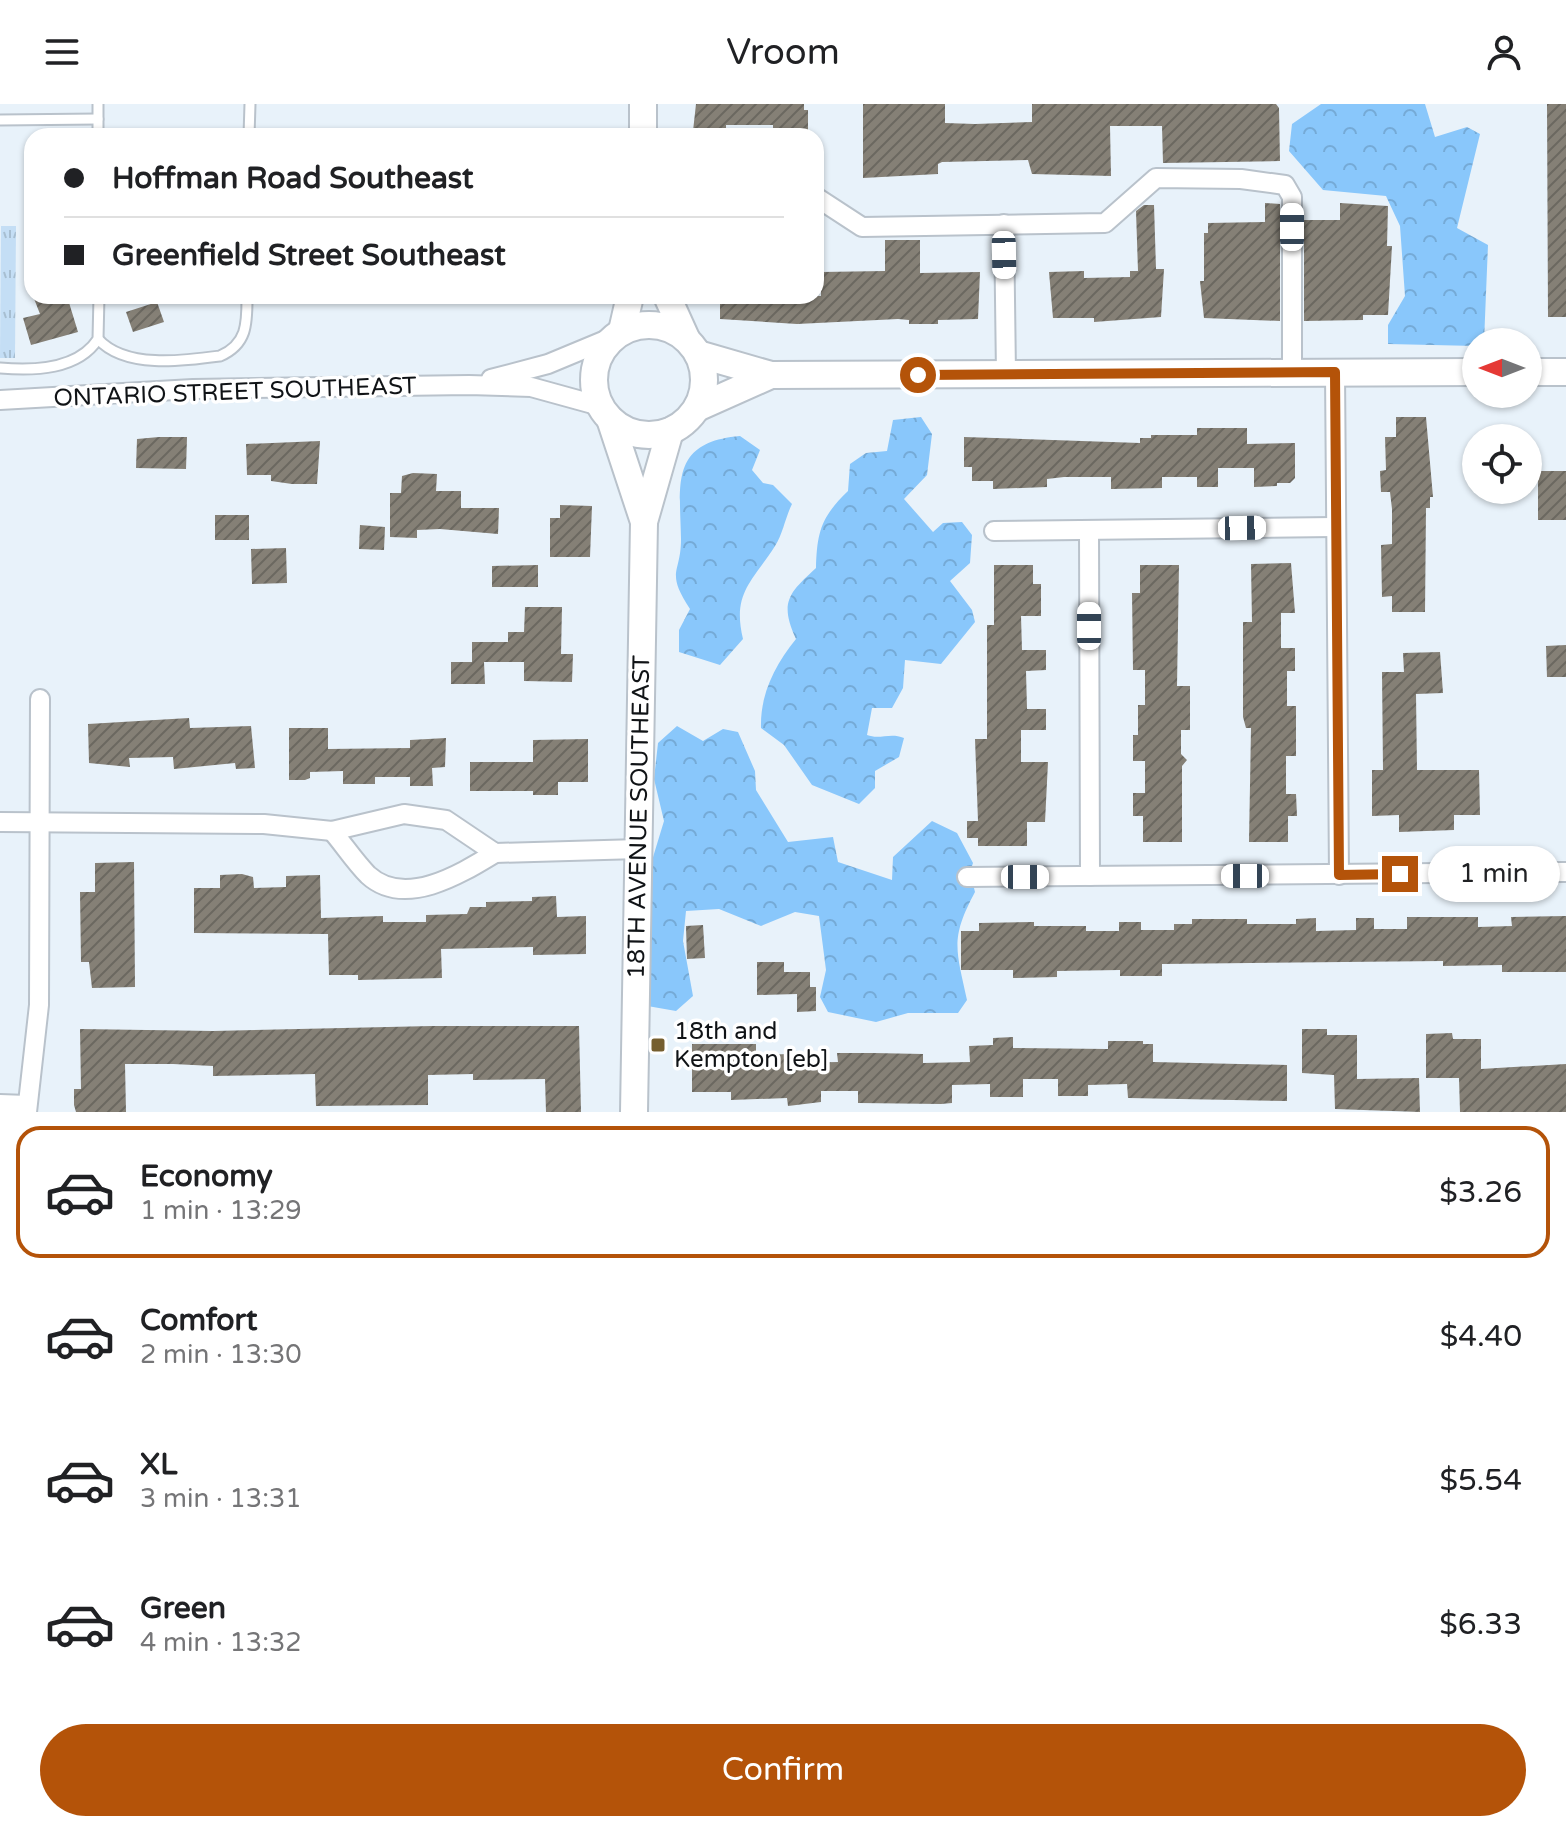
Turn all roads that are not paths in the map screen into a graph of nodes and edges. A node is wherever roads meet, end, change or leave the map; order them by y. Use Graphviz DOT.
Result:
graph roads {
  1 [pos="98,104"];
  2 [pos="250,104"];
  3 [pos="643,104"];
  4 [pos="660,104"];
  5 [pos="98,119"];
  6 [pos="0,120"];
  7 [pos="98,128"];
  8 [pos="249,128"];
  9 [pos="643,128"];
  10 [pos="659,128"];
  11 [pos="824,202"];
  12 [pos="1004,224"];
  13 [pos="99,304"];
  14 [pos="247,304"];
  15 [pos="627,304"];
  16 [pos="671,304"];
  17 [pos="618,334"];
  18 [pos="98,339"];
  19 [pos="692,346"];
  20 [pos="0,368"];
  21 [pos="1335,372"];
  22 [pos="1462,372"];
  23 [pos="1542,372"];
  24 [pos="1566,372"];
  25 [pos="1292,373"];
  26 [pos="1006,374"];
  27 [pos="771,375"];
  28 [pos="469,385"];
  29 [pos="0,400"];
  30 [pos="697,408"];
  31 [pos="605,412"];
  32 [pos="670,431"];
  33 [pos="644,522"];
  34 [pos="1334,527"];
  35 [pos="1089,530"];
  36 [pos="994,531"];
  37 [pos="40,699"];
  38 [pos="0,822"];
  39 [pos="40,822"];
  40 [pos="332,831"];
  41 [pos="639,849"];
  42 [pos="495,853"];
  43 [pos="1566,872"];
  44 [pos="1339,875"];
  45 [pos="1090,876"];
  46 [pos="967,877"];
  47 [pos="0,1104"];
  48 [pos="27,1109"];
  49 [pos="634,1112"];
  1 -- 5 [label="lane"];
  2 -- 8 [label="lane"];
  3 -- 9 [label="street"];
  4 -- 10 [label="street"];
  5 -- 6 [label="lane"];
  5 -- 7 [label="lane"];
  11 -- 12 [label="street"];
  12 -- 25 [label="street"];
  12 -- 26 [label="street"];
  13 -- 18 [label="lane"];
  14 -- 18 [label="lane"];
  15 -- 17 [label="street"];
  16 -- 19 [label="street"];
  17 -- 19 [label="street"];
  17 -- 28 [label="street, ONTARIO STREET SOUTHEAST"];
  17 -- 31 [label="street"];
  18 -- 20 [label="lane"];
  19 -- 27 [label="street"];
  19 -- 30 [label="street"];
  21 -- 22 [label="street"];
  21 -- 25 [label="street"];
  21 -- 34 [label="street"];
  23 -- 24 [label="street"];
  25 -- 26 [label="street"];
  26 -- 27 [label="street"];
  27 -- 30 [label="street"];
  28 -- 29 [label="street, ONTARIO STREET SOUTHEAST"];
  28 -- 31 [label="street, ONTARIO STREET SOUTHEAST"];
  30 -- 32 [label="street"];
  31 -- 32 [label="street"];
  31 -- 33 [label="street, 18TH AVENUE SOUTHEAST"];
  32 -- 33 [label="street, 18TH AVENUE SOUTHEAST"];
  33 -- 41 [label="street, 18TH AVENUE SOUTHEAST"];
  34 -- 35 [label="street"];
  34 -- 44 [label="street"];
  35 -- 36 [label="street"];
  35 -- 45 [label="street"];
  37 -- 39 [label="street"];
  38 -- 39 [label="street"];
  39 -- 40 [label="street"];
  39 -- 48 [label="street"];
  40 -- 42 [label="street"];
  40 -- 42 [label="street"];
  41 -- 42 [label="street"];
  41 -- 49 [label="street, 18TH AVENUE SOUTHEAST"];
  43 -- 44 [label="street"];
  44 -- 45 [label="street"];
  45 -- 46 [label="street"];
  47 -- 48 [label="street"];
}
